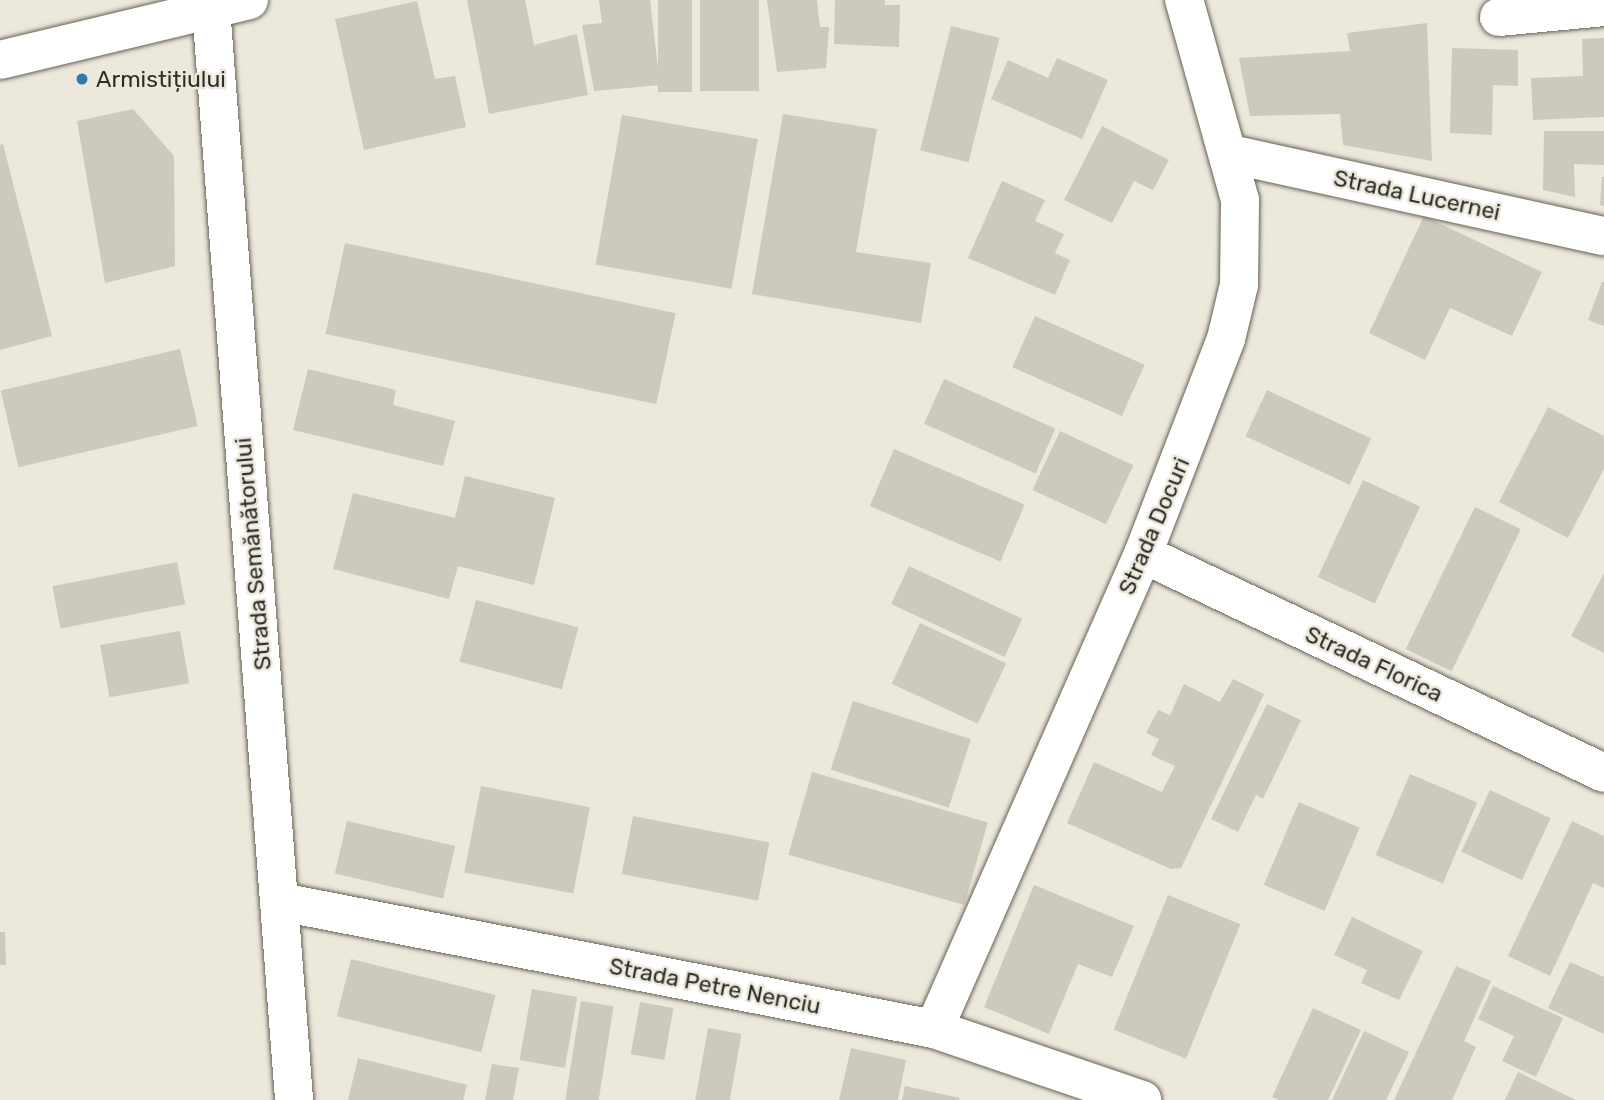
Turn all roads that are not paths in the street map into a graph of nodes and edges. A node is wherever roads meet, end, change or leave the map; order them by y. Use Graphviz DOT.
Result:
graph roads {
  1 [pos="249,0"];
  2 [pos="1184,0"];
  3 [pos="211,4"];
  4 [pos="1604,8"];
  5 [pos="1499,18"];
  6 [pos="0,60"];
  7 [pos="1230,154"];
  8 [pos="1604,236"];
  9 [pos="1143,554"];
  10 [pos="1604,773"];
  11 [pos="281,902"];
  12 [pos="934,1029"];
  13 [pos="294,1100"];
  14 [pos="1142,1100"];
  1 -- 3 [label="street"];
  2 -- 7 [label="street, Strada Docuri"];
  3 -- 6 [label="street"];
  3 -- 11 [label="street, Strada Semănătorului"];
  4 -- 5 [label="street"];
  7 -- 8 [label="street, Strada Lucernei"];
  7 -- 9 [label="street, Strada Docuri"];
  9 -- 10 [label="street, Strada Florica"];
  9 -- 12 [label="street, Strada Docuri"];
  11 -- 12 [label="street, Strada Petre Nenciu"];
  11 -- 13 [label="street, Strada Semănătorului"];
  12 -- 14 [label="street, Strada Petre Nenciu"];
}
